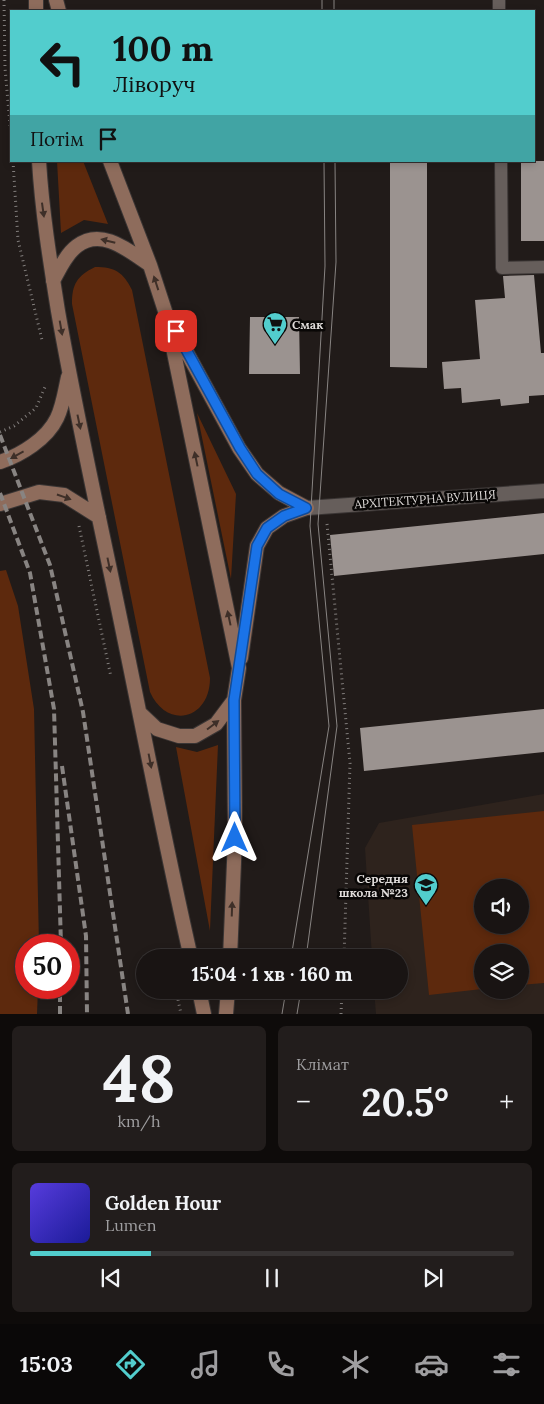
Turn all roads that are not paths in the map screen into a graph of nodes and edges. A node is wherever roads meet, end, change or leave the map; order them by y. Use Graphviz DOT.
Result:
graph roads {
  1 [pos="39,162"];
  2 [pos="110,162"];
  3 [pos="501,162"];
  4 [pos="150,265"];
  5 [pos="544,267"];
  6 [pos="53,281"];
  7 [pos="166,314"];
  8 [pos="69,374"];
  9 [pos="0,462"];
  10 [pos="544,491"];
  11 [pos="0,504"];
  12 [pos="306,508"];
  13 [pos="99,517"];
  14 [pos="239,668"];
  15 [pos="234,700"];
  16 [pos="140,713"];
  17 [pos="189,949"];
  18 [pos="230,949"];
  19 [pos="201,999"];
  20 [pos="227,999"];
  21 [pos="204,1014"];
  22 [pos="226,1014"];
  1 -- 6 [label="main road, one-way"];
  2 -- 4 [label="main road"];
  3 -- 5 [label="lane"];
  4 -- 6 [label="main road, one-way"];
  7 -- 4 [label="main road, one-way"];
  6 -- 8 [label="main road, one-way"];
  7 -- 12 [label="main road"];
  14 -- 7 [label="main road, one-way"];
  8 -- 9 [label="main road, one-way"];
  8 -- 13 [label="main road, one-way"];
  10 -- 12 [label="street, АРХІТЕКТУРНА ВУЛИЦЯ"];
  11 -- 13 [label="main road, one-way"];
  12 -- 14 [label="main road"];
  13 -- 16 [label="main road, one-way"];
  14 -- 15 [label="main road"];
  16 -- 15 [label="main road, one-way"];
  18 -- 15 [label="main road, one-way"];
  16 -- 17 [label="main road, one-way"];
  19 -- 21 [label="main road"];
  20 -- 22 [label="main road"];
}
